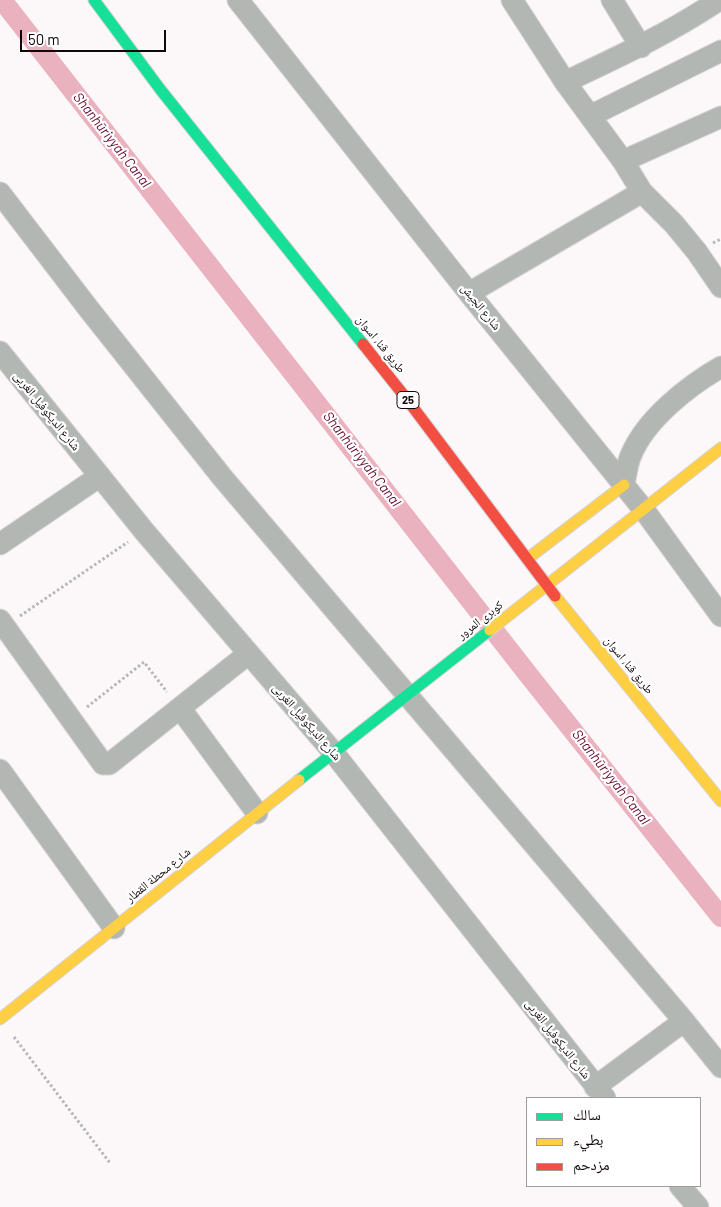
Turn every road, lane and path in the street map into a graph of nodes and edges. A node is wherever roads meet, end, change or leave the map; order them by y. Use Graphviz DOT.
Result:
graph roads {
  1 [pos="94,0"];
  2 [pos="238,0"];
  3 [pos="512,0"];
  4 [pos="612,0"];
  5 [pos="719,0"];
  6 [pos="641,47"];
  7 [pos="721,51"];
  8 [pos="565,82"];
  9 [pos="590,116"];
  10 [pos="721,117"];
  11 [pos="623,161"];
  12 [pos="0,192"];
  13 [pos="642,192"];
  14 [pos="721,287"];
  15 [pos="469,293"];
  16 [pos="0,352"];
  17 [pos="721,367"];
  18 [pos="721,448"];
  19 [pos="100,476"];
  20 [pos="624,485"];
  21 [pos="644,510"];
  22 [pos="144,531"];
  23 [pos="0,544"];
  24 [pos="527,559"];
  25 [pos="547,586"];
  26 [pos="721,616"];
  27 [pos="2,623"];
  28 [pos="248,654"];
  29 [pos="415,689"];
  30 [pos="180,708"];
  31 [pos="71,720"];
  32 [pos="338,748"];
  33 [pos="0,770"];
  34 [pos="721,801"];
  35 [pos="257,813"];
  36 [pos="114,928"];
  37 [pos="0,1018"];
  38 [pos="684,1020"];
  39 [pos="721,1067"];
  40 [pos="600,1092"];
  41 [pos="110,1163"];
  42 [pos="681,1187"];
  43 [pos="698,1207"];
  1 -- 24 [label="main road, طريق قنا, اسوان / 25"];
  2 -- 15 [label="street, شارع الجيش"];
  3 -- 8 [label="street"];
  4 -- 6 [label="street"];
  5 -- 6 [label="street"];
  6 -- 8 [label="street"];
  7 -- 9 [label="street"];
  8 -- 9 [label="street"];
  9 -- 11 [label="street"];
  10 -- 11 [label="street"];
  11 -- 13 [label="street"];
  12 -- 29 [label="street"];
  13 -- 14 [label="street"];
  13 -- 15 [label="street"];
  15 -- 20 [label="street, شارع الجيش"];
  16 -- 19 [label="street, شارع الديكوفيل الغربى"];
  17 -- 20 [label="street"];
  18 -- 21 [label="main road, كوبرى المرور"];
  19 -- 22 [label="street, شارع الديكوفيل الغربى"];
  19 -- 23 [label="street"];
  20 -- 21 [label="street, شارع الجيش"];
  20 -- 24 [label="main road"];
  21 -- 25 [label="main road, كوبرى المرور"];
  21 -- 26 [label="street, شارع الجيش"];
  22 -- 27 [label="path"];
  22 -- 28 [label="street, شارع الديكوفيل الغربى"];
  24 -- 25 [label="main road, طريق قنا, اسوان / 25"];
  25 -- 29 [label="main road, كوبرى المرور"];
  25 -- 34 [label="main road, طريق قنا, اسوان / 25"];
  27 -- 31 [label="street"];
  28 -- 30 [label="street"];
  28 -- 32 [label="street, شارع الديكوفيل الغربى"];
  29 -- 32 [label="main road, كوبرى المرور"];
  29 -- 38 [label="street"];
  30 -- 31 [label="street"];
  30 -- 31 [label="path"];
  30 -- 35 [label="street"];
  32 -- 35 [label="main road, شارع محطة القطار"];
  32 -- 40 [label="street, شارع الديكوفيل الغربى"];
  33 -- 36 [label="street"];
  35 -- 36 [label="main road, شارع محطة القطار"];
  36 -- 37 [label="main road, شارع محطة القطار"];
  37 -- 41 [label="path"];
  38 -- 39 [label="street"];
  38 -- 40 [label="street"];
  42 -- 43 [label="street"];
}
